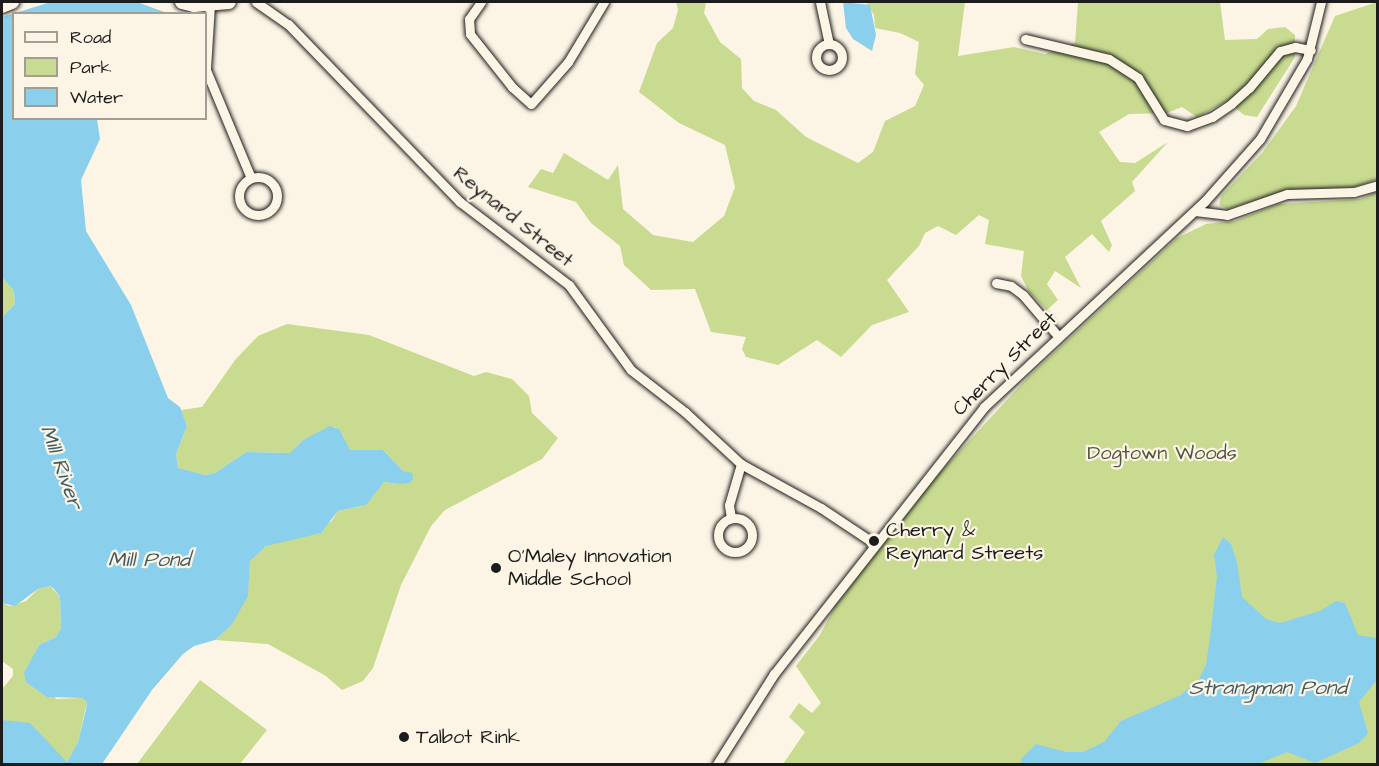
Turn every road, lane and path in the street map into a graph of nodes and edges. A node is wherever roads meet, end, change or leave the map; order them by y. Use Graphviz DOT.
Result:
graph roads {
  1 [pos="12,2"];
  2 [pos="182,2"];
  3 [pos="229,2"];
  4 [pos="256,2"];
  5 [pos="481,2"];
  6 [pos="604,2"];
  7 [pos="820,2"];
  8 [pos="1321,2"];
  9 [pos="210,5"];
  10 [pos="2,6"];
  11 [pos="1025,39"];
  12 [pos="828,41"];
  13 [pos="1311,50"];
  14 [pos="207,53"];
  15 [pos="207,71"];
  16 [pos="251,178"];
  17 [pos="1377,185"];
  18 [pos="1195,211"];
  19 [pos="996,283"];
  20 [pos="1058,336"];
  21 [pos="741,464"];
  22 [pos="731,518"];
  23 [pos="875,544"];
  24 [pos="717,765"];
  1 -- 10 [label="main road"];
  2 -- 9 [label="main road"];
  3 -- 9 [label="main road"];
  4 -- 21 [label="street, Reynard Street"];
  5 -- 6 [label="street"];
  7 -- 12 [label="street"];
  8 -- 13 [label="street, Cherry Street"];
  9 -- 14 [label="street"];
  11 -- 13 [label="street"];
  13 -- 18 [label="street, Cherry Street"];
  15 -- 16 [label="street"];
  16 -- 16 [label="street"];
  17 -- 18 [label="street"];
  18 -- 20 [label="street, Cherry Street"];
  19 -- 20 [label="street"];
  20 -- 23 [label="street, Cherry Street"];
  21 -- 22 [label="street"];
  21 -- 23 [label="street, Reynard Street"];
  23 -- 24 [label="street, Cherry Street"];
}
